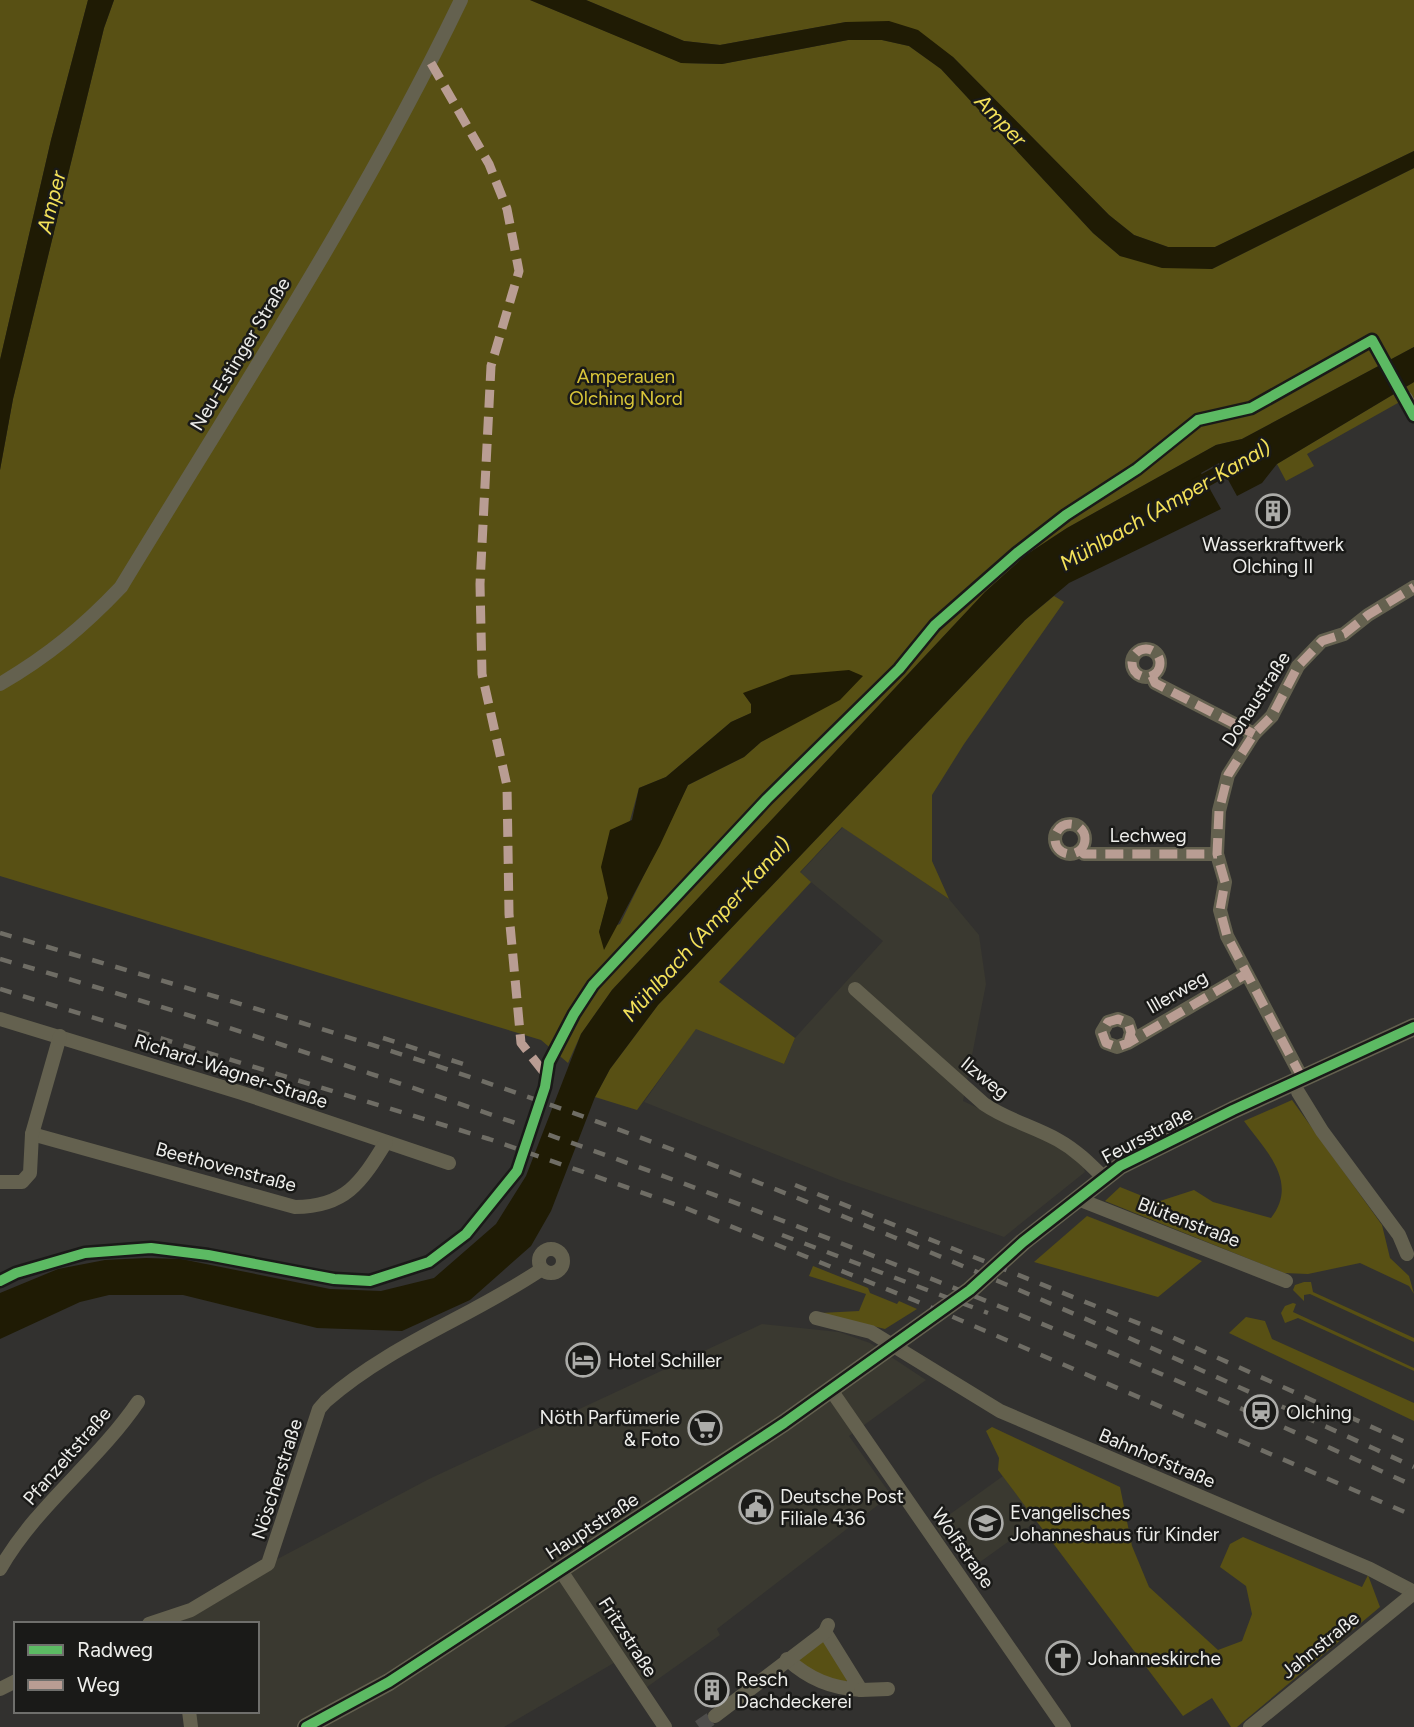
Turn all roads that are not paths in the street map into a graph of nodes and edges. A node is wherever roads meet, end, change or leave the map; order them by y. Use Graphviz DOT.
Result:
graph roads {
  1 [pos="461,0"];
  2 [pos="1406,398"];
  3 [pos="1414,416"];
  4 [pos="1414,587"];
  5 [pos="1152,676"];
  6 [pos="0,684"];
  7 [pos="1254,734"];
  8 [pos="1080,850"];
  9 [pos="1217,854"];
  10 [pos="1246,974"];
  11 [pos="855,989"];
  12 [pos="0,1019"];
  13 [pos="1414,1027"];
  14 [pos="60,1036"];
  15 [pos="1128,1043"];
  16 [pos="1300,1085"];
  17 [pos="32,1134"];
  18 [pos="386,1142"];
  19 [pos="449,1163"];
  20 [pos="1104,1178"];
  21 [pos="0,1182"];
  22 [pos="1078,1199"];
  23 [pos="1407,1254"];
  24 [pos="542,1269"];
  25 [pos="1286,1280"];
  26 [pos="816,1318"];
  27 [pos="892,1345"];
  28 [pos="831,1390"];
  29 [pos="138,1402"];
  30 [pos="559,1568"];
  31 [pos="0,1569"];
  32 [pos="1414,1592"];
  33 [pos="177,1620"];
  34 [pos="787,1659"];
  35 [pos="888,1689"];
  36 [pos="861,1690"];
  37 [pos="715,1716"];
  38 [pos="306,1727"];
  39 [pos="665,1727"];
  40 [pos="1064,1727"];
  41 [pos="1251,1727"];
  1 -- 6 [label="street, Neu-Estinger Straße"];
  2 -- 3 [label="street"];
  4 -- 7 [label="street, Donaustraße"];
  5 -- 7 [label="street"];
  7 -- 9 [label="street, Donaustraße"];
  8 -- 9 [label="street, Lechweg"];
  9 -- 10 [label="street, Donaustraße"];
  10 -- 15 [label="street, Illerweg"];
  10 -- 16 [label="street, Donaustraße"];
  11 -- 20 [label="street, Ilzweg"];
  12 -- 14 [label="street, Richard-Wagner-Straße"];
  13 -- 16 [label="street, Feursstraße"];
  14 -- 17 [label="street"];
  14 -- 18 [label="street, Richard-Wagner-Straße"];
  16 -- 20 [label="street, Feursstraße"];
  16 -- 23 [label="street"];
  17 -- 18 [label="street, Beethovenstraße"];
  17 -- 21 [label="street"];
  18 -- 19 [label="street, Richard-Wagner-Straße"];
  20 -- 22 [label="street, Feursstraße"];
  22 -- 25 [label="street, Blütenstraße"];
  22 -- 27 [label="street, Feursstraße"];
  24 -- 33 [label="street, Nöscherstraße"];
  26 -- 27 [label="street"];
  27 -- 28 [label="street, Hauptstraße"];
  27 -- 32 [label="street, Bahnhofstraße"];
  28 -- 30 [label="street, Hauptstraße"];
  28 -- 40 [label="street, Wolfstraße"];
  29 -- 31 [label="street, Pfanzeltstraße"];
  30 -- 38 [label="street, Hauptstraße"];
  30 -- 39 [label="street, Fritzstraße"];
  32 -- 41 [label="street, Jahnstraße"];
  34 -- 36 [label="street"];
  34 -- 36 [label="street"];
  34 -- 37 [label="street"];
  35 -- 36 [label="street"];
}
